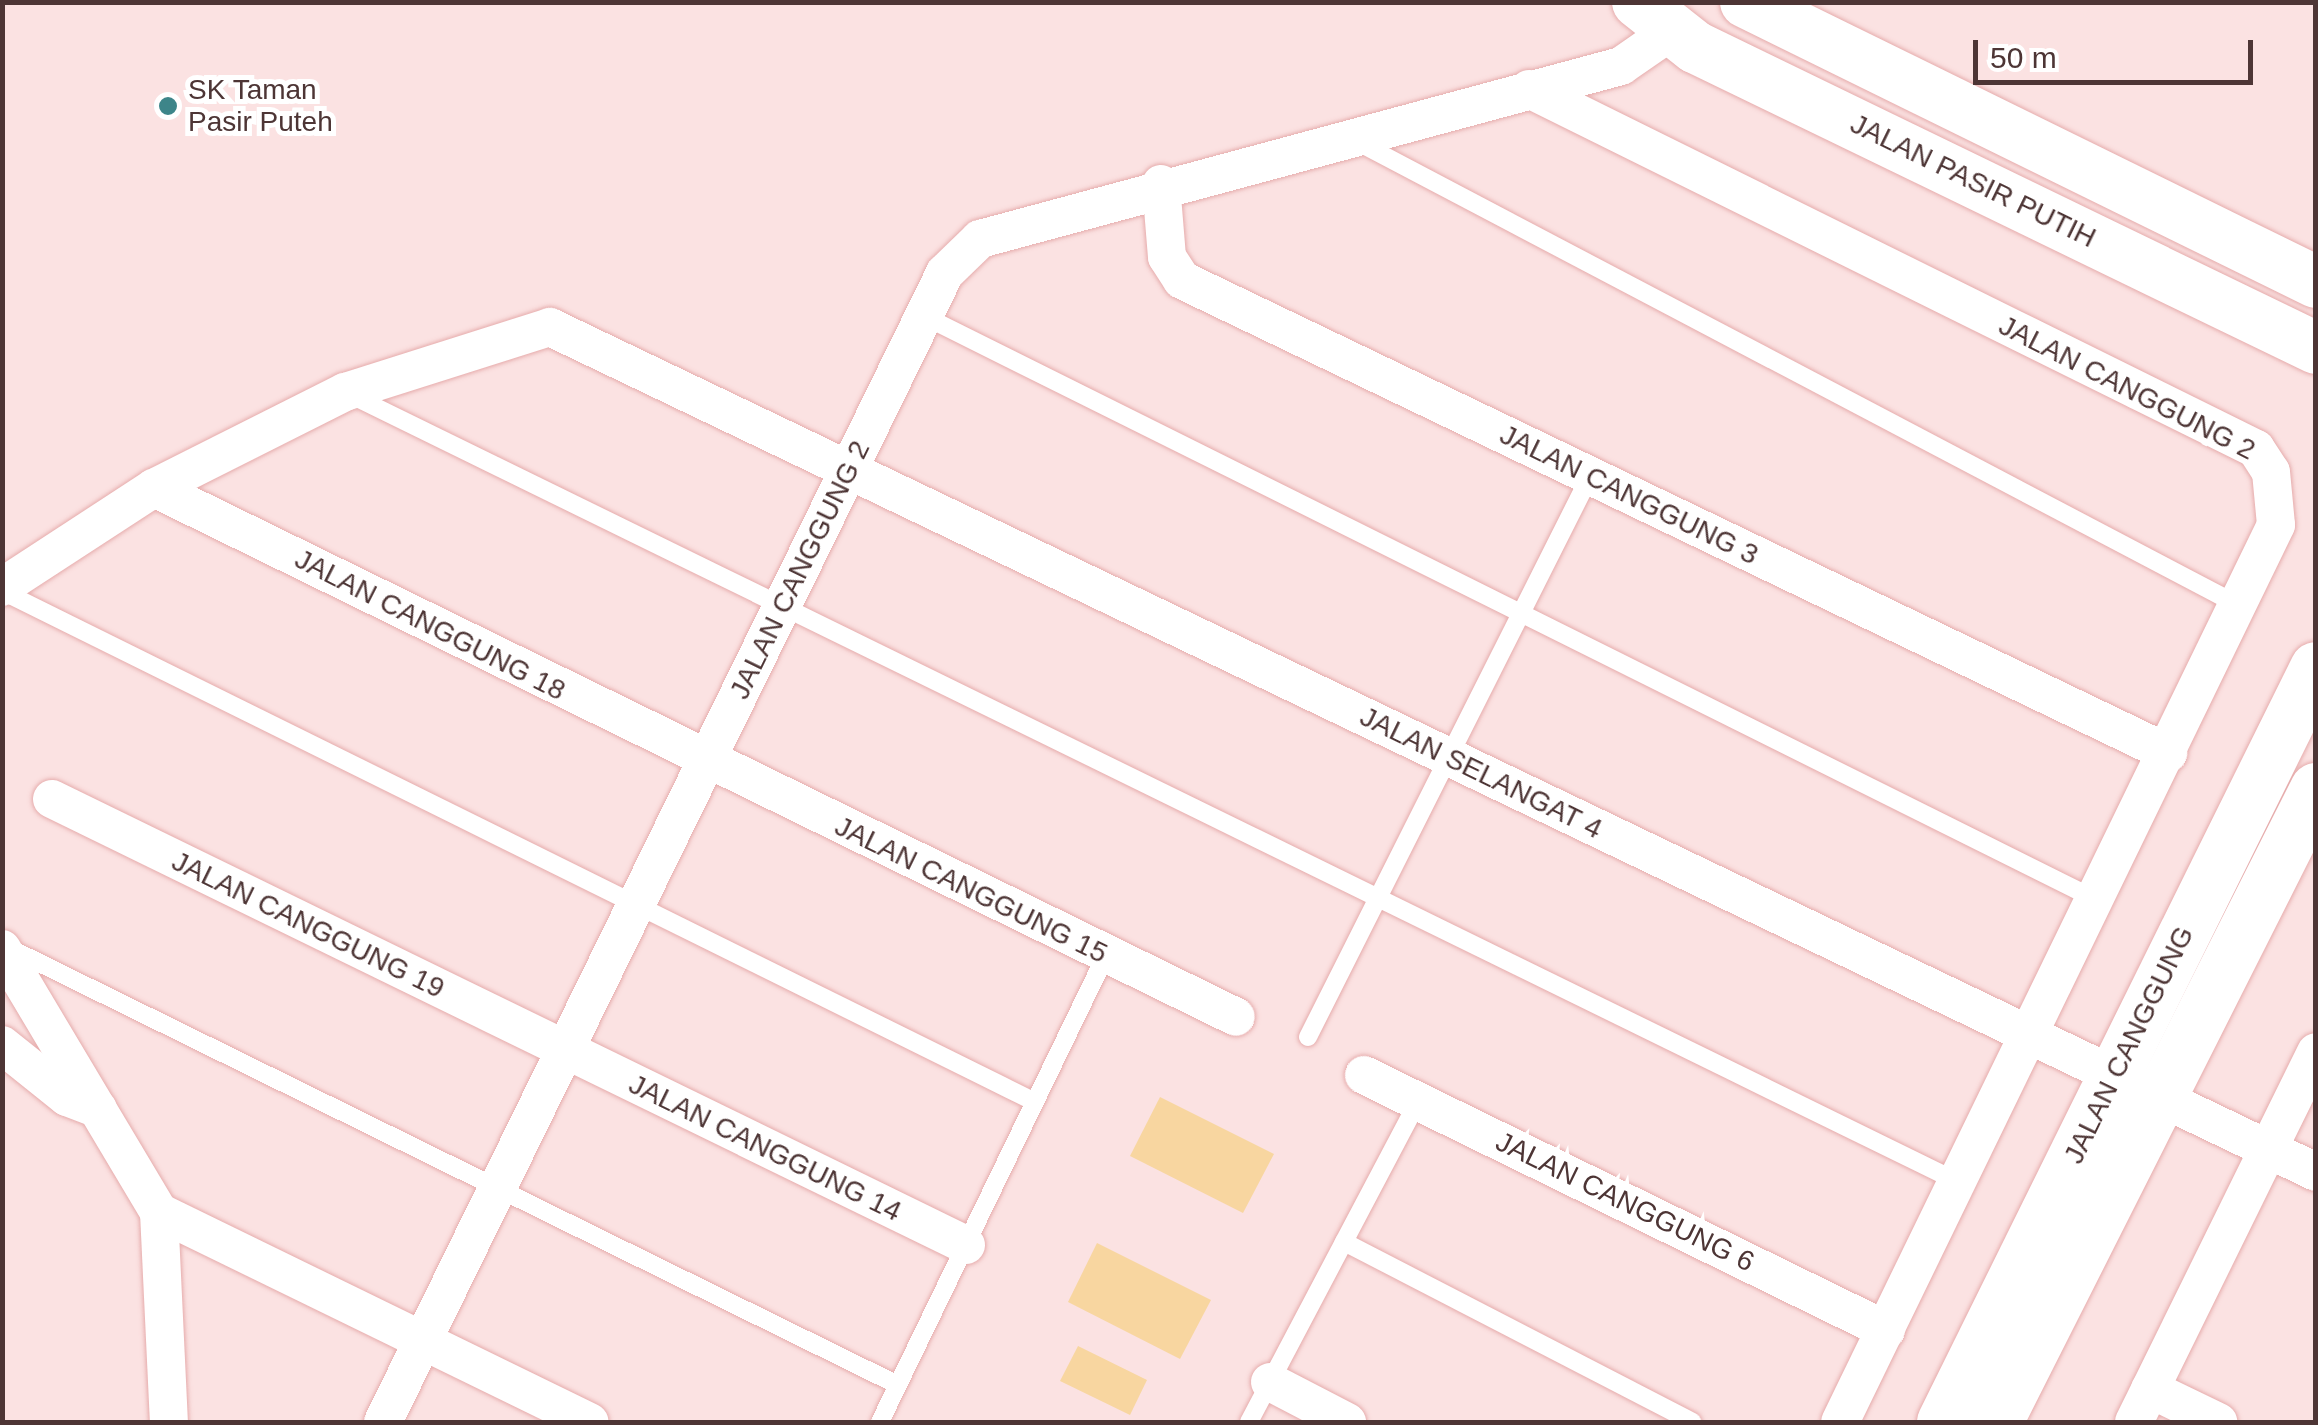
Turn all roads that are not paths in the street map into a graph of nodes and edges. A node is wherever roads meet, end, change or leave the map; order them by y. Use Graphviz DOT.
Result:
graph roads {
  1 [pos="1746,2"];
  2 [pos="1656,16"];
  3 [pos="1529,90"];
  4 [pos="1347,136"];
  5 [pos="1160,184"];
  6 [pos="2316,282"];
  7 [pos="924,316"];
  8 [pos="2310,349"];
  9 [pos="345,392"];
  10 [pos="848,471"];
  11 [pos="1590,476"];
  12 [pos="154,488"];
  13 [pos="2,589"];
  14 [pos="2238,606"];
  15 [pos="780,610"];
  16 [pos="1522,611"];
  17 [pos="2316,668"];
  18 [pos="2168,753"];
  19 [pos="1449,758"];
  20 [pos="706,763"];
  21 [pos="2316,788"];
  22 [pos="52,800"];
  23 [pos="1377,900"];
  24 [pos="2099,901"];
  25 [pos="635,908"];
  26 [pos="2,947"];
  27 [pos="1106,955"];
  28 [pos="1236,1017"];
  29 [pos="1308,1037"];
  30 [pos="2034,1037"];
  31 [pos="2,1045"];
  32 [pos="563,1051"];
  33 [pos="2316,1052"];
  34 [pos="1364,1075"];
  35 [pos="2138,1086"];
  36 [pos="1418,1101"];
  37 [pos="1035,1102"];
  38 [pos="98,1109"];
  39 [pos="2268,1149"];
  40 [pos="2316,1172"];
  41 [pos="1958,1182"];
  42 [pos="496,1191"];
  43 [pos="159,1212"];
  44 [pos="1344,1242"];
  45 [pos="966,1245"];
  46 [pos="1886,1330"];
  47 [pos="422,1339"];
  48 [pos="1270,1382"];
  49 [pos="898,1385"];
  50 [pos="2142,1406"];
  51 [pos="168,1422"];
  52 [pos="383,1422"];
  53 [pos="590,1422"];
  54 [pos="880,1422"];
  55 [pos="1249,1422"];
  56 [pos="1347,1422"];
  57 [pos="1692,1422"];
  58 [pos="1840,1422"];
  59 [pos="1943,1422"];
  60 [pos="1997,1422"];
  61 [pos="2218,1422"];
  1 -- 6 [label="main road"];
  2 -- 3 [label="street, JALAN CANGGUNG 2"];
  2 -- 8 [label="main road, JALAN PASIR PUTIH"];
  3 -- 4 [label="street, JALAN CANGGUNG 2"];
  3 -- 14 [label="street, JALAN CANGGUNG 2"];
  4 -- 5 [label="street, JALAN CANGGUNG 2"];
  4 -- 14 [label="lane"];
  5 -- 7 [label="street, JALAN CANGGUNG 2"];
  5 -- 11 [label="street, JALAN CANGGUNG 3"];
  7 -- 10 [label="street, JALAN CANGGUNG 2"];
  7 -- 16 [label="lane"];
  9 -- 10 [label="street, JALAN SELANGAT 4"];
  9 -- 12 [label="street, JALAN SELANGAT 4"];
  9 -- 15 [label="lane"];
  10 -- 15 [label="street, JALAN CANGGUNG 2"];
  10 -- 19 [label="street, JALAN SELANGAT 4"];
  11 -- 16 [label="lane"];
  11 -- 18 [label="street, JALAN CANGGUNG 3"];
  12 -- 13 [label="street, JALAN SELANGAT 4"];
  12 -- 20 [label="street, JALAN CANGGUNG 18"];
  13 -- 25 [label="lane"];
  14 -- 18 [label="street, JALAN CANGGUNG 2"];
  15 -- 20 [label="street, JALAN CANGGUNG 2"];
  15 -- 23 [label="lane"];
  16 -- 19 [label="lane"];
  16 -- 24 [label="lane"];
  17 -- 35 [label="main road, JALAN CANGGUNG"];
  18 -- 24 [label="street, JALAN CANGGUNG 2"];
  19 -- 23 [label="lane"];
  19 -- 30 [label="street, JALAN SELANGAT 4"];
  20 -- 25 [label="street, JALAN CANGGUNG 2"];
  20 -- 27 [label="street, JALAN CANGGUNG 15"];
  21 -- 35 [label="main road, JALAN CANGGUNG"];
  22 -- 32 [label="street, JALAN CANGGUNG 19"];
  23 -- 29 [label="lane"];
  23 -- 41 [label="lane"];
  24 -- 30 [label="street, JALAN CANGGUNG 2"];
  25 -- 32 [label="street, JALAN CANGGUNG 2"];
  25 -- 37 [label="lane"];
  26 -- 38 [label="street"];
  26 -- 42 [label="lane"];
  27 -- 28 [label="street, JALAN CANGGUNG 15"];
  27 -- 37 [label="lane"];
  30 -- 35 [label="street, JALAN SELANGAT 4"];
  30 -- 41 [label="street, JALAN CANGGUNG 2"];
  31 -- 38 [label="street"];
  32 -- 42 [label="street, JALAN CANGGUNG 2"];
  32 -- 45 [label="street, JALAN CANGGUNG 14"];
  33 -- 39 [label="street"];
  34 -- 36 [label="street, JALAN CANGGUNG 6"];
  35 -- 39 [label="street, JALAN SELANGAT 4"];
  35 -- 59 [label="main road, JALAN CANGGUNG"];
  35 -- 60 [label="main road, JALAN CANGGUNG"];
  36 -- 44 [label="lane"];
  36 -- 46 [label="street, JALAN CANGGUNG 6"];
  37 -- 45 [label="lane"];
  38 -- 43 [label="street"];
  39 -- 40 [label="street, JALAN SELANGAT 4"];
  39 -- 50 [label="street"];
  41 -- 46 [label="street, JALAN CANGGUNG 2"];
  42 -- 47 [label="street, JALAN CANGGUNG 2"];
  42 -- 49 [label="lane"];
  43 -- 47 [label="street"];
  43 -- 51 [label="street"];
  44 -- 48 [label="lane"];
  44 -- 57 [label="lane"];
  45 -- 49 [label="lane"];
  46 -- 58 [label="street, JALAN CANGGUNG 2"];
  47 -- 52 [label="street, JALAN CANGGUNG 2"];
  47 -- 53 [label="street"];
  48 -- 55 [label="lane"];
  48 -- 56 [label="street"];
  49 -- 54 [label="lane"];
  50 -- 61 [label="street"];
}
